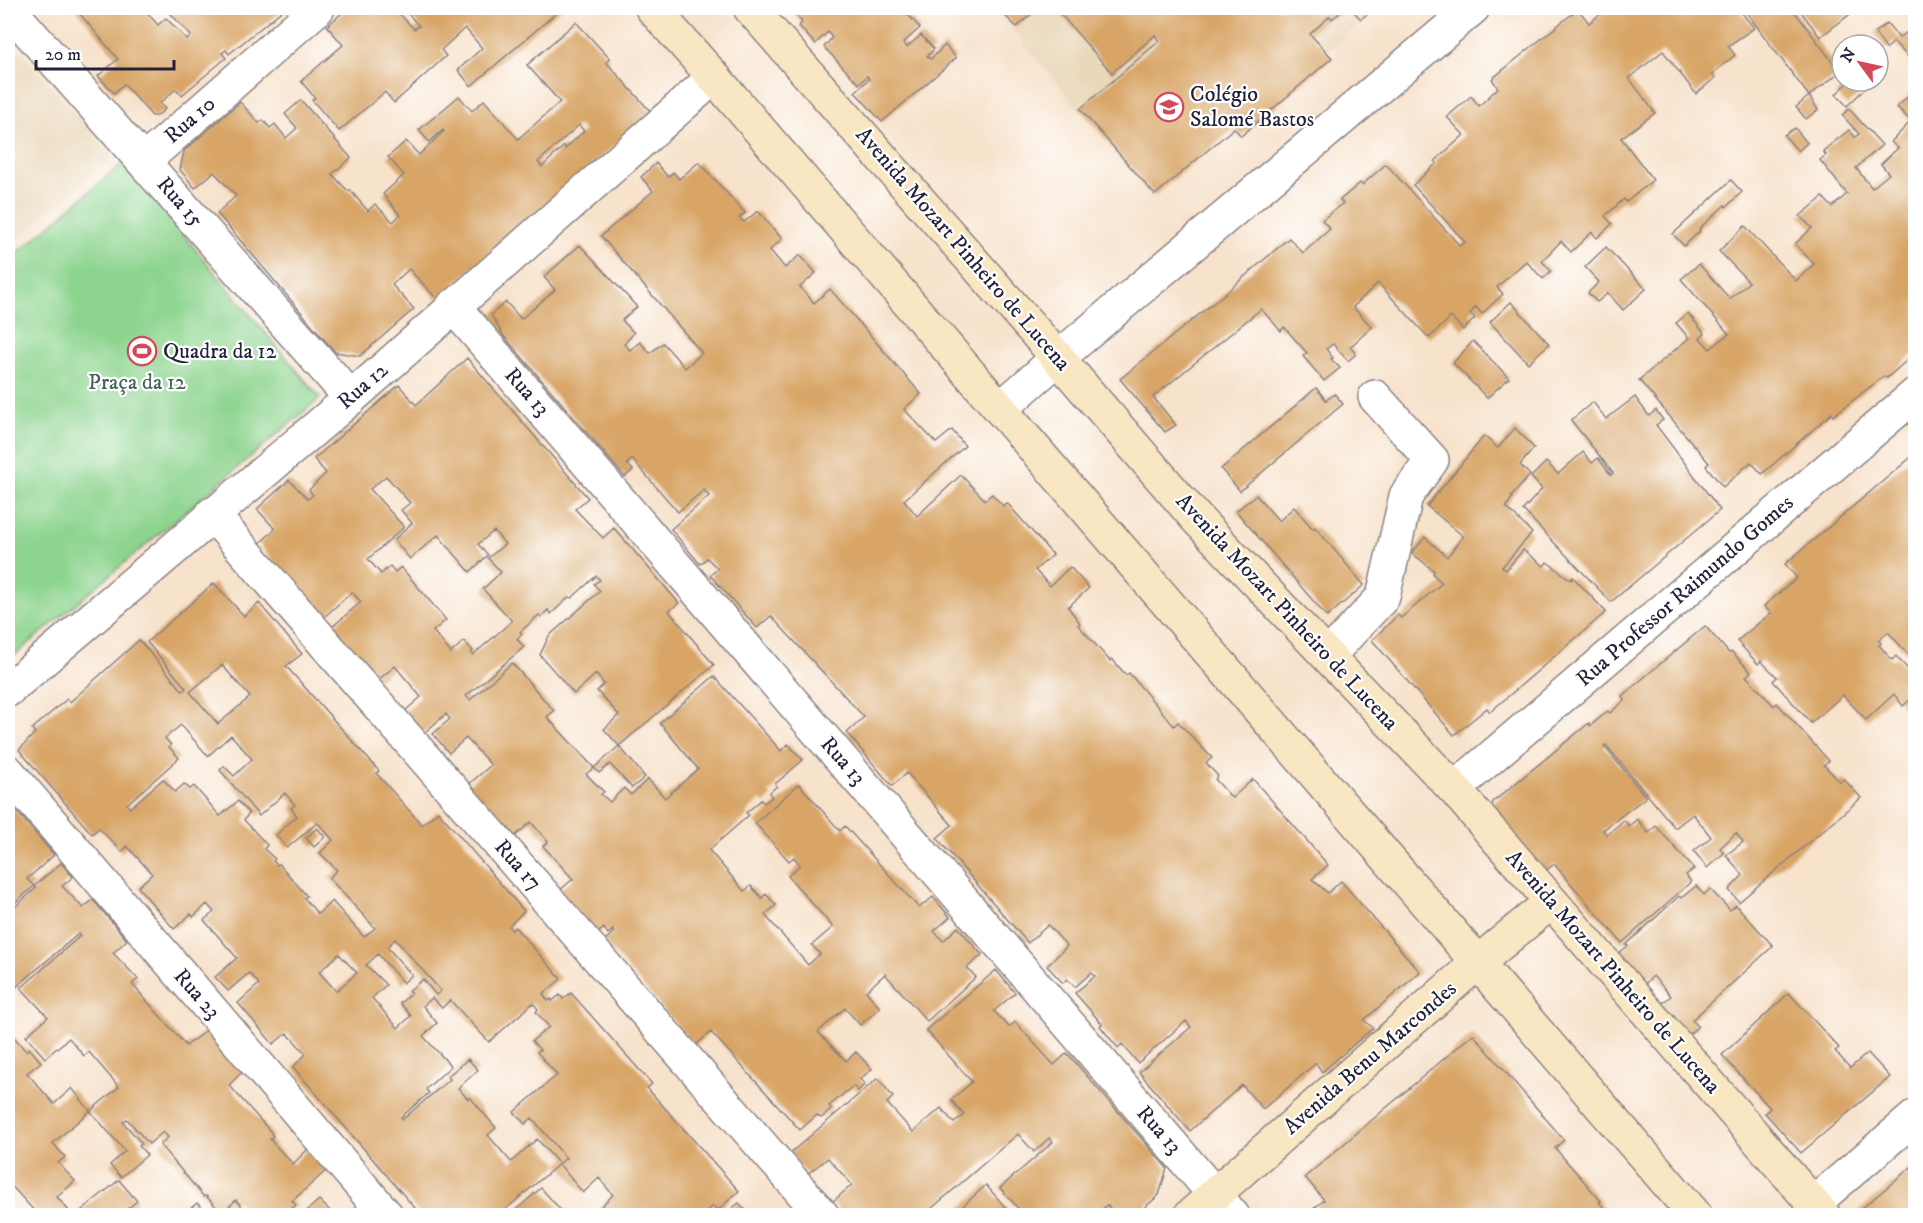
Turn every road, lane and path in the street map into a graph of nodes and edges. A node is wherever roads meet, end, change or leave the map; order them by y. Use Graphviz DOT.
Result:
graph roads {
  1 [pos="8,8"];
  2 [pos="318,8"];
  3 [pos="652,8"];
  4 [pos="750,8"];
  5 [pos="1473,8"];
  6 [pos="714,77"];
  7 [pos="144,160"];
  8 [pos="453,306"];
  9 [pos="1058,358"];
  10 [pos="1916,394"];
  11 [pos="351,398"];
  12 [pos="1375,398"];
  13 [pos="1000,409"];
  14 [pos="212,514"];
  15 [pos="1328,656"];
  16 [pos="8,690"];
  17 [pos="8,772"];
  18 [pos="1454,789"];
  19 [pos="1551,902"];
  20 [pos="1477,963"];
  21 [pos="1916,1116"];
  22 [pos="1212,1209"];
  23 [pos="1819,1209"];
  24 [pos="387,1215"];
  25 [pos="823,1215"];
  26 [pos="1696,1215"];
  1 -- 7 [label="street, Rua 15"];
  2 -- 7 [label="street, Rua 10"];
  3 -- 6 [label="main road"];
  4 -- 9 [label="main road, Avenida Mozart Pinheiro de Lucena"];
  5 -- 9 [label="street"];
  6 -- 8 [label="street, Rua 12"];
  6 -- 13 [label="main road"];
  7 -- 11 [label="street, Rua 15"];
  8 -- 11 [label="street, Rua 12"];
  8 -- 22 [label="street, Rua 13"];
  9 -- 13 [label="street"];
  9 -- 15 [label="main road, Avenida Mozart Pinheiro de Lucena"];
  10 -- 18 [label="street, Rua Professor Raimundo Gomes"];
  11 -- 14 [label="street, Rua 12"];
  12 -- 15 [label="street"];
  13 -- 20 [label="main road"];
  14 -- 16 [label="street, Rua 12"];
  14 -- 25 [label="street, Rua 17"];
  15 -- 18 [label="main road, Avenida Mozart Pinheiro de Lucena"];
  17 -- 24 [label="street, Rua 23"];
  18 -- 19 [label="main road, Avenida Mozart Pinheiro de Lucena"];
  19 -- 20 [label="main road, Avenida Benu Marcondes"];
  19 -- 23 [label="main road, Avenida Mozart Pinheiro de Lucena"];
  20 -- 22 [label="main road, Avenida Benu Marcondes"];
  20 -- 26 [label="main road"];
  21 -- 23 [label="street"];
}
